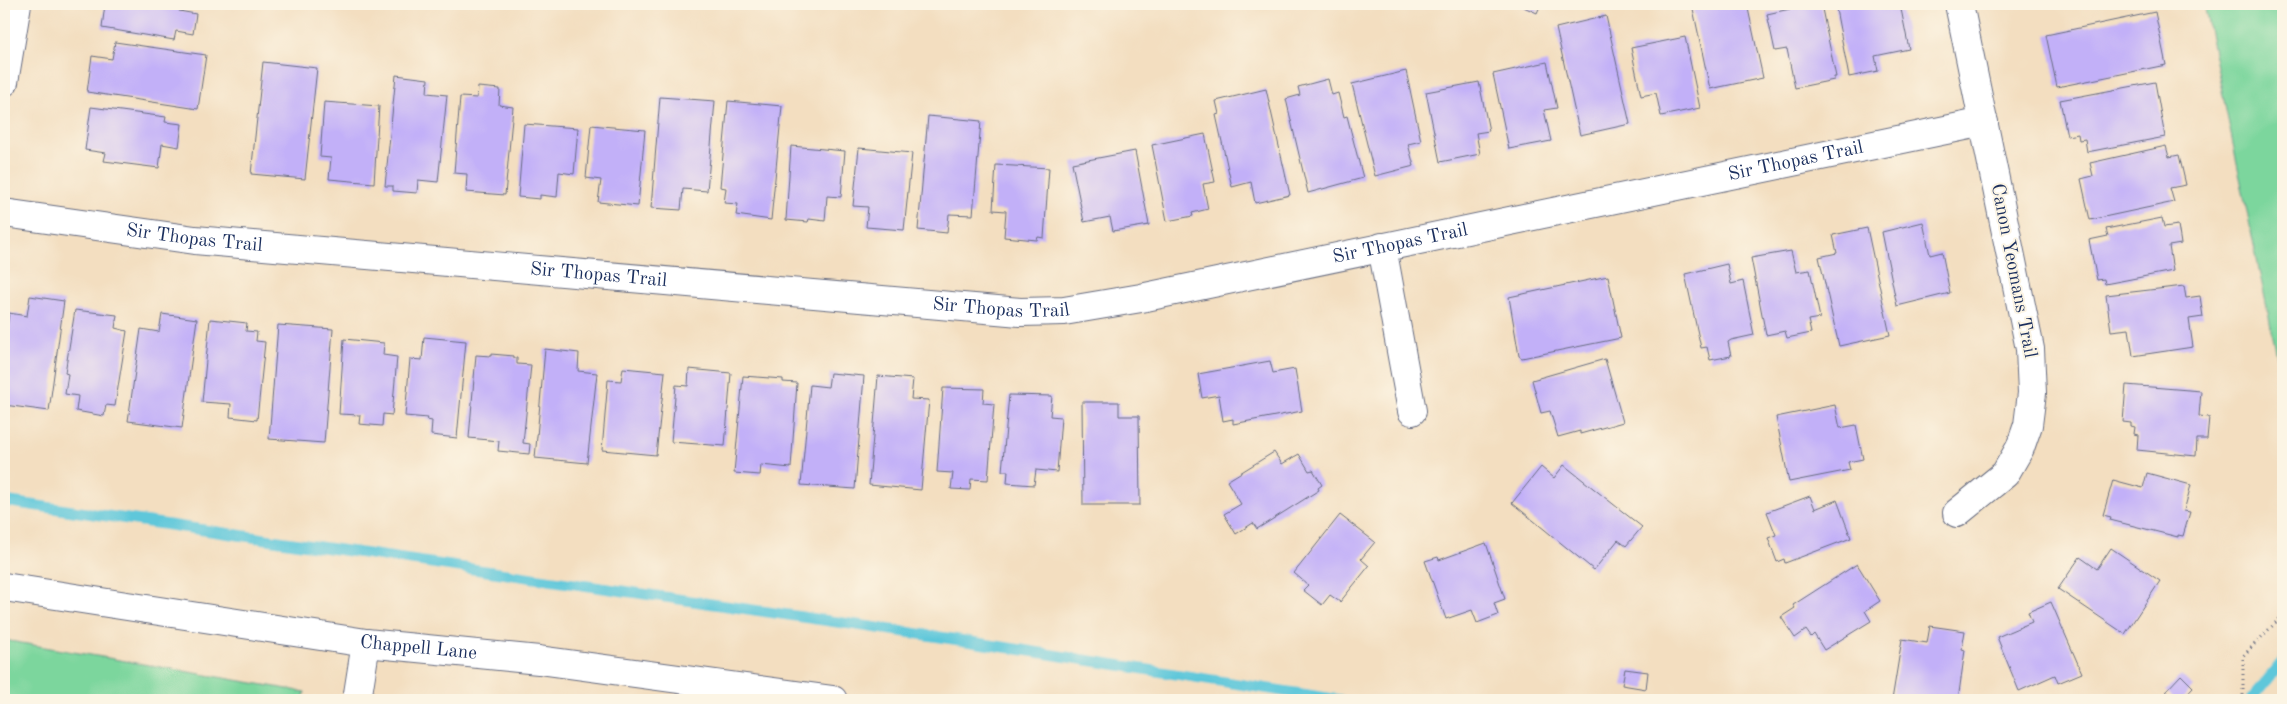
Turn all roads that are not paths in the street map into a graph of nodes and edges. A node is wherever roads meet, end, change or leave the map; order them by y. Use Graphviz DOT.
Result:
graph roads {
  1 [pos="17,4"];
  2 [pos="1959,4"];
  3 [pos="4,82"];
  4 [pos="1984,122"];
  5 [pos="4,213"];
  6 [pos="1382,247"];
  7 [pos="1412,412"];
  8 [pos="1957,513"];
  9 [pos="4,587"];
  10 [pos="366,643"];
  11 [pos="357,700"];
  12 [pos="833,700"];
  1 -- 3 [label="street"];
  2 -- 4 [label="street, Canon Yeomans Trail"];
  4 -- 6 [label="street, Sir Thopas Trail"];
  4 -- 8 [label="street, Canon Yeomans Trail"];
  5 -- 6 [label="street, Sir Thopas Trail"];
  6 -- 7 [label="street"];
  9 -- 10 [label="street, Chappell Lane"];
  10 -- 11 [label="street"];
  10 -- 12 [label="street, Chappell Lane"];
}
